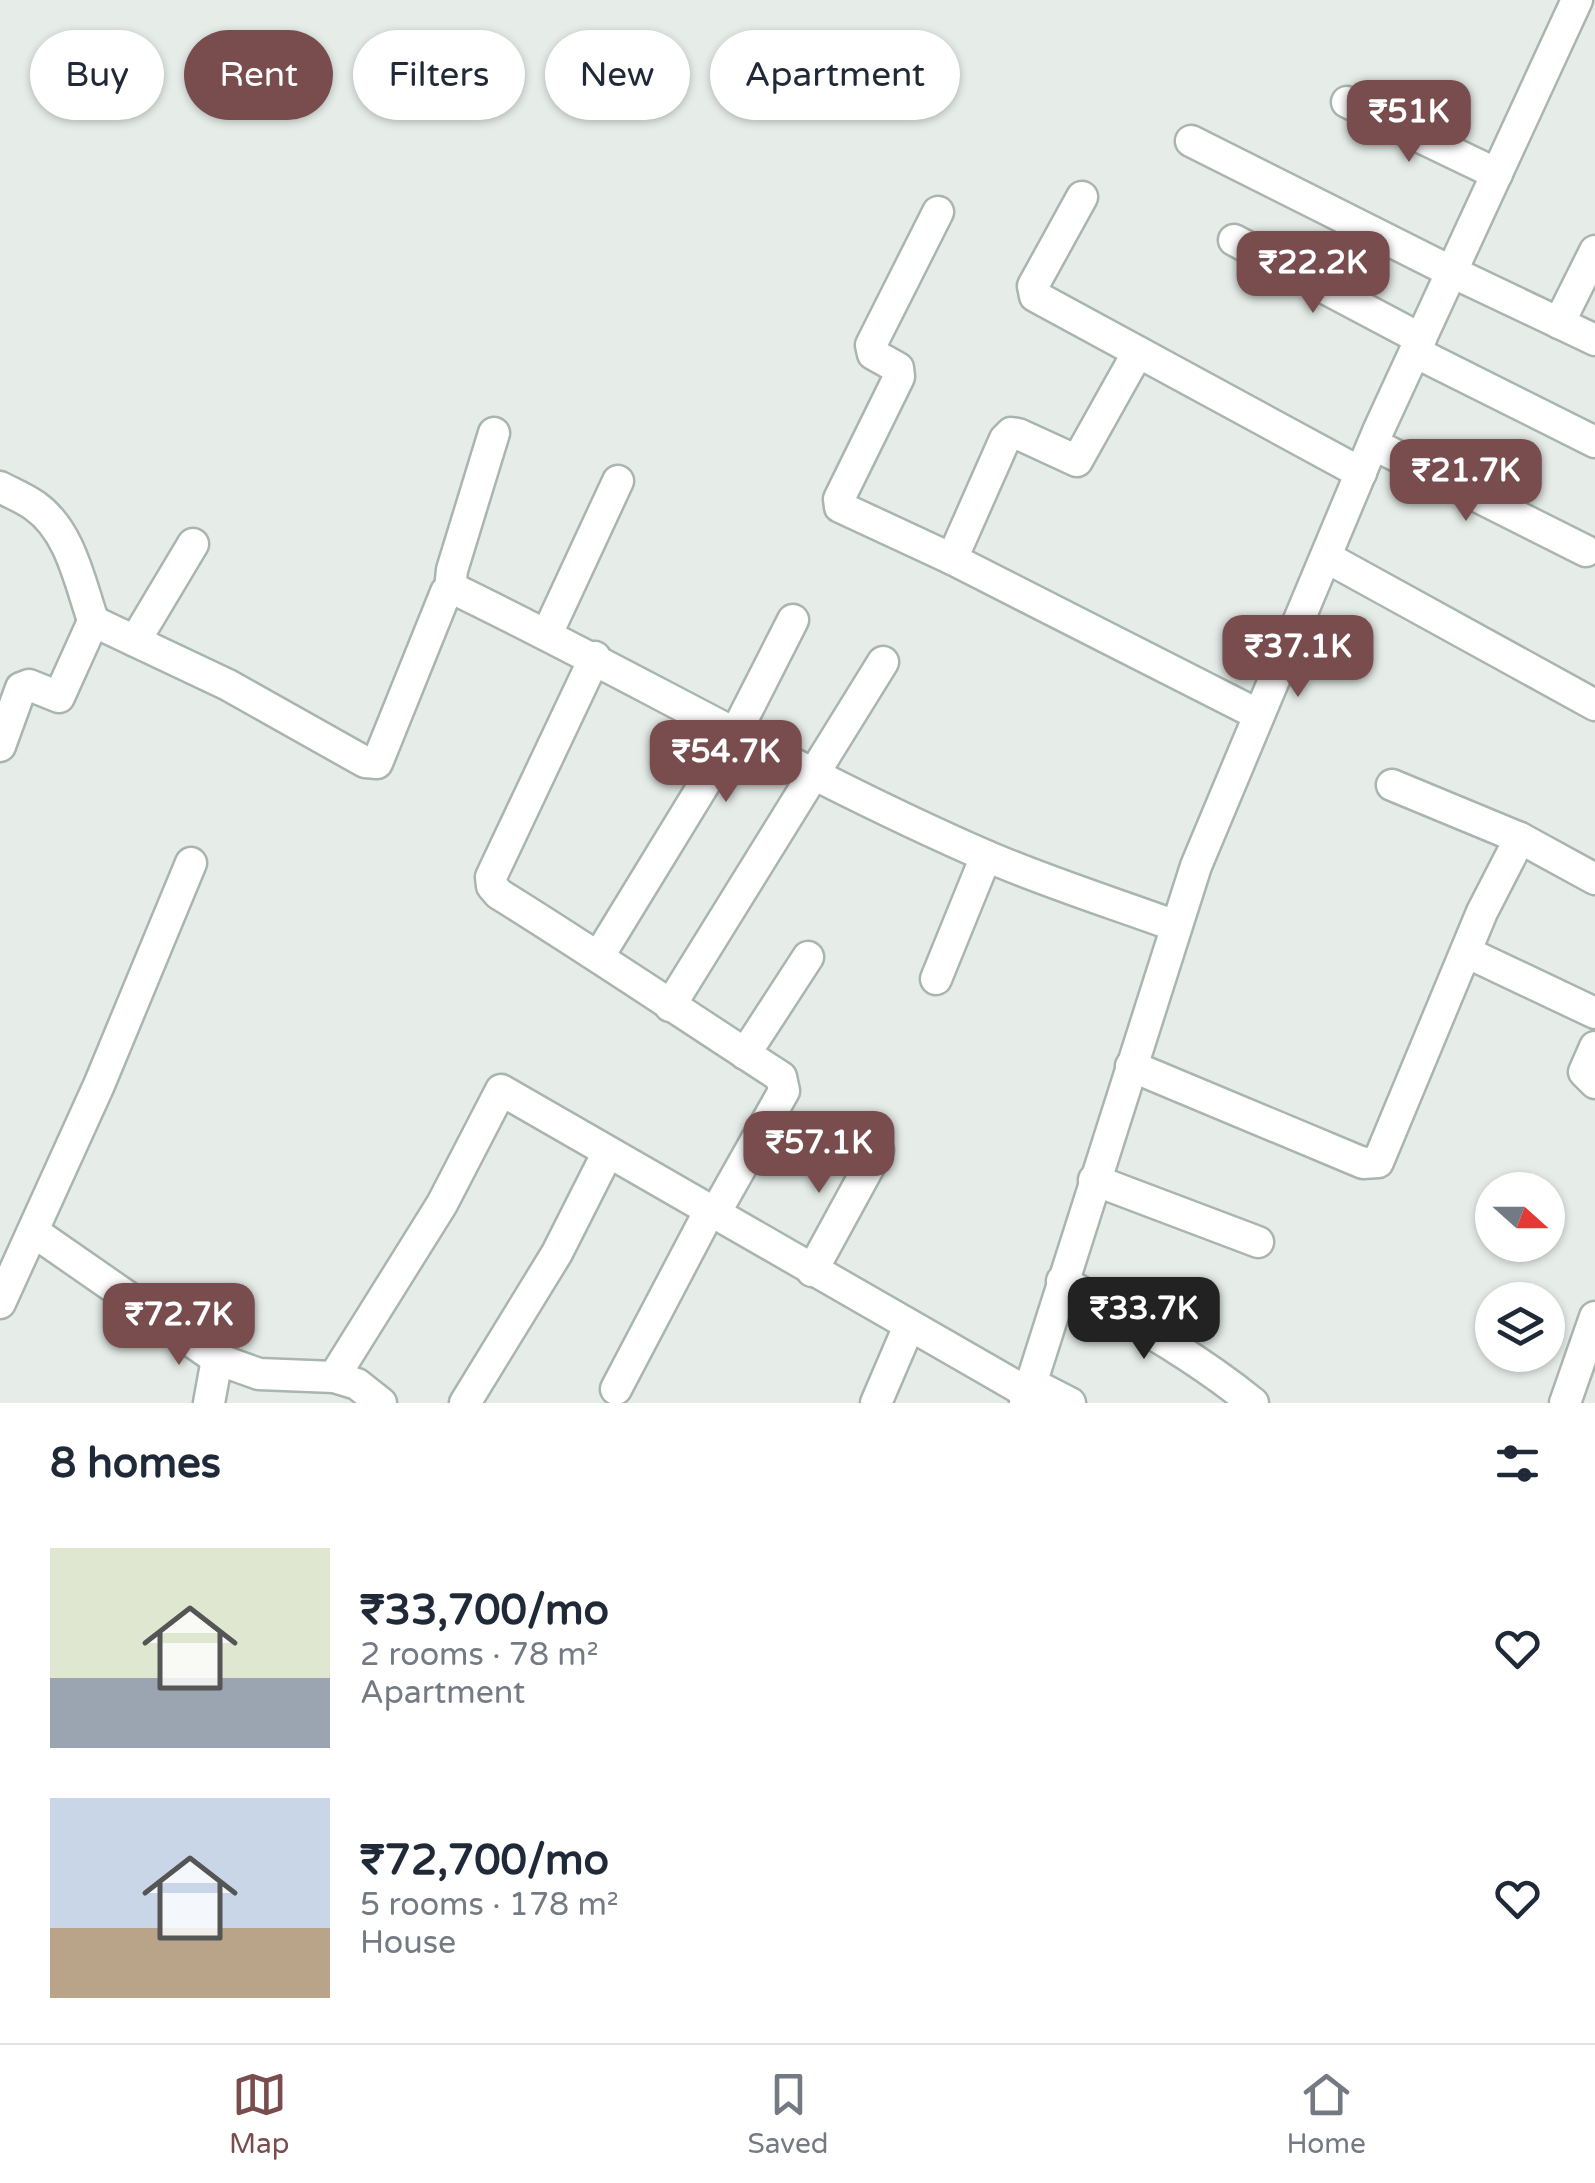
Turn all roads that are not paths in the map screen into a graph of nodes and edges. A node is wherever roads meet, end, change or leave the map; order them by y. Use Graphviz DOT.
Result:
graph roads {
  1 [pos="1577,0"];
  2 [pos="1348,102"];
  3 [pos="1192,142"];
  4 [pos="1497,174"];
  5 [pos="1082,198"];
  6 [pos="938,212"];
  7 [pos="1234,240"];
  8 [pos="1595,251"];
  9 [pos="1452,272"];
  10 [pos="1560,323"];
  11 [pos="1595,340"];
  12 [pos="1418,346"];
  13 [pos="1138,352"];
  14 [pos="494,433"];
  15 [pos="1595,442"];
  16 [pos="1373,444"];
  17 [pos="1361,473"];
  18 [pos="618,481"];
  19 [pos="0,487"];
  20 [pos="192,544"];
  21 [pos="1586,551"];
  22 [pos="1326,558"];
  23 [pos="952,559"];
  24 [pos="450,589"];
  25 [pos="793,620"];
  26 [pos="94,624"];
  27 [pos="547,634"];
  28 [pos="135,640"];
  29 [pos="595,658"];
  30 [pos="883,662"];
  31 [pos="1595,705"];
  32 [pos="1259,715"];
  33 [pos="736,732"];
  34 [pos="0,746"];
  35 [pos="814,773"];
  36 [pos="1392,785"];
  37 [pos="1520,838"];
  38 [pos="986,856"];
  39 [pos="191,862"];
  40 [pos="1595,879"];
  41 [pos="1176,926"];
  42 [pos="1466,952"];
  43 [pos="599,956"];
  44 [pos="808,957"];
  45 [pos="936,979"];
  46 [pos="670,1006"];
  47 [pos="1595,1013"];
  48 [pos="1595,1047"];
  49 [pos="745,1054"];
  50 [pos="1131,1066"];
  51 [pos="1595,1082"];
  52 [pos="878,1150"];
  53 [pos="608,1152"];
  54 [pos="1094,1180"];
  55 [pos="712,1213"];
  56 [pos="34,1232"];
  57 [pos="1258,1242"];
  58 [pos="812,1271"];
  59 [pos="1062,1281"];
  60 [pos="0,1303"];
  61 [pos="1595,1317"];
  62 [pos="908,1326"];
  63 [pos="217,1359"];
  64 [pos="334,1377"];
  65 [pos="616,1389"];
  66 [pos="1028,1393"];
  67 [pos="209,1403"];
  68 [pos="381,1403"];
  69 [pos="466,1403"];
  70 [pos="876,1403"];
  71 [pos="1070,1403"];
  72 [pos="1253,1403"];
  73 [pos="1566,1403"];
  1 -- 4 [label="street"];
  2 -- 4 [label="street"];
  3 -- 9 [label="street"];
  4 -- 9 [label="street"];
  5 -- 13 [label="street"];
  6 -- 23 [label="street"];
  7 -- 12 [label="street"];
  8 -- 10 [label="street"];
  9 -- 10 [label="street"];
  9 -- 12 [label="street"];
  10 -- 11 [label="street"];
  12 -- 15 [label="street"];
  12 -- 16 [label="street"];
  13 -- 17 [label="street"];
  13 -- 23 [label="street"];
  14 -- 24 [label="street"];
  16 -- 17 [label="street"];
  16 -- 21 [label="street"];
  17 -- 22 [label="street"];
  18 -- 27 [label="street"];
  19 -- 26 [label="street"];
  20 -- 28 [label="street"];
  22 -- 31 [label="street"];
  22 -- 32 [label="street"];
  23 -- 32 [label="street"];
  24 -- 27 [label="street"];
  24 -- 28 [label="street"];
  25 -- 33 [label="street"];
  26 -- 28 [label="street"];
  26 -- 34 [label="street"];
  27 -- 29 [label="street"];
  29 -- 33 [label="street"];
  29 -- 43 [label="street"];
  30 -- 35 [label="street"];
  32 -- 41 [label="street"];
  33 -- 35 [label="street"];
  33 -- 43 [label="street"];
  35 -- 38 [label="street"];
  35 -- 46 [label="street"];
  36 -- 37 [label="street"];
  37 -- 40 [label="street"];
  37 -- 42 [label="street"];
  38 -- 41 [label="street"];
  38 -- 45 [label="street"];
  39 -- 56 [label="street"];
  41 -- 50 [label="street"];
  42 -- 47 [label="street"];
  42 -- 50 [label="street"];
  43 -- 46 [label="street"];
  44 -- 49 [label="street"];
  46 -- 49 [label="street"];
  48 -- 51 [label="street"];
  49 -- 55 [label="street"];
  50 -- 54 [label="street"];
  52 -- 58 [label="street"];
  53 -- 55 [label="street"];
  53 -- 64 [label="street"];
  53 -- 69 [label="street"];
  54 -- 57 [label="street"];
  54 -- 59 [label="street"];
  55 -- 58 [label="street"];
  55 -- 65 [label="street"];
  56 -- 60 [label="street"];
  56 -- 63 [label="street"];
  58 -- 62 [label="street"];
  59 -- 66 [label="street"];
  59 -- 72 [label="street"];
  61 -- 73 [label="street"];
  62 -- 66 [label="street"];
  62 -- 70 [label="street"];
  63 -- 64 [label="street"];
  63 -- 67 [label="street"];
  64 -- 68 [label="street"];
  66 -- 71 [label="street"];
}
